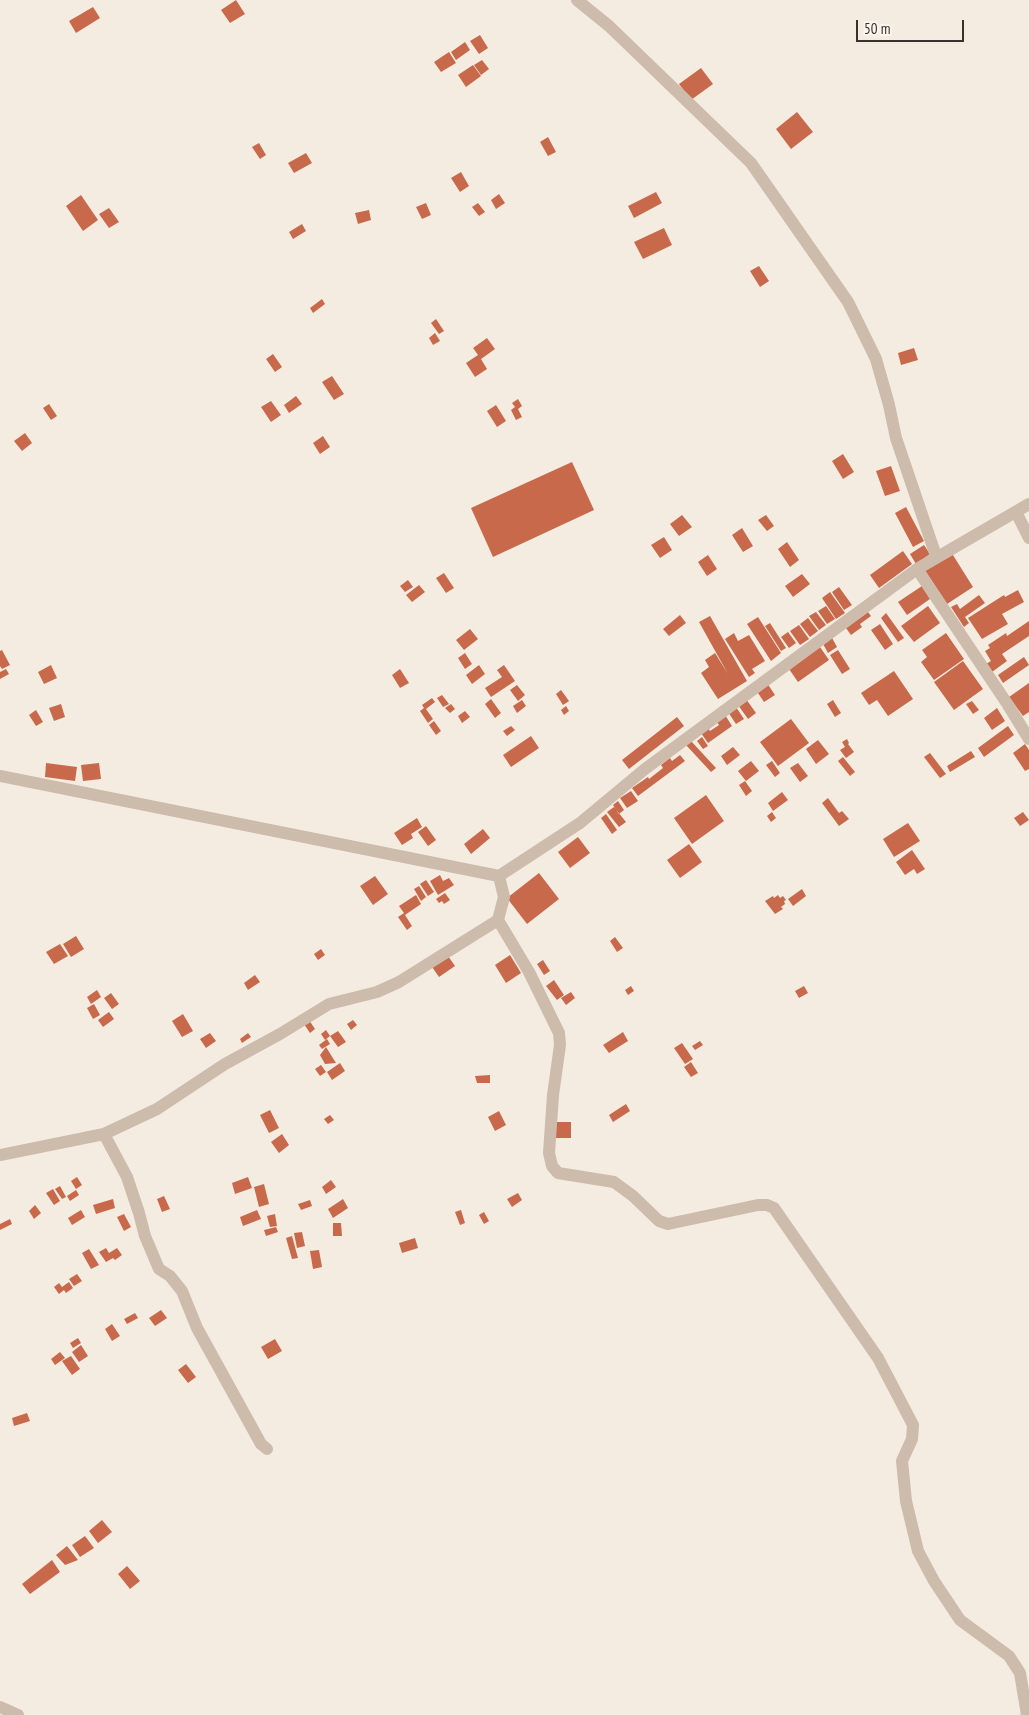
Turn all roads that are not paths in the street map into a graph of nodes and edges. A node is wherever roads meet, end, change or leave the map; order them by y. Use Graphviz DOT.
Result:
graph roads {
  1 [pos="577,0"];
  2 [pos="1029,504"];
  3 [pos="1016,512"];
  4 [pos="1029,538"];
  5 [pos="936,556"];
  6 [pos="917,569"];
  7 [pos="1029,740"];
  8 [pos="0,776"];
  9 [pos="499,876"];
  10 [pos="498,920"];
  11 [pos="104,1134"];
  12 [pos="0,1155"];
  13 [pos="267,1449"];
  14 [pos="0,1707"];
  15 [pos="18,1715"];
  16 [pos="1027,1715"];
  1 -- 5 [label="street"];
  2 -- 3 [label="street"];
  3 -- 4 [label="street"];
  3 -- 5 [label="street"];
  5 -- 6 [label="street"];
  6 -- 7 [label="street"];
  6 -- 9 [label="street"];
  8 -- 9 [label="street"];
  9 -- 10 [label="street"];
  10 -- 11 [label="street"];
  10 -- 16 [label="street"];
  11 -- 12 [label="street"];
  11 -- 13 [label="street"];
  14 -- 15 [label="street"];
}
